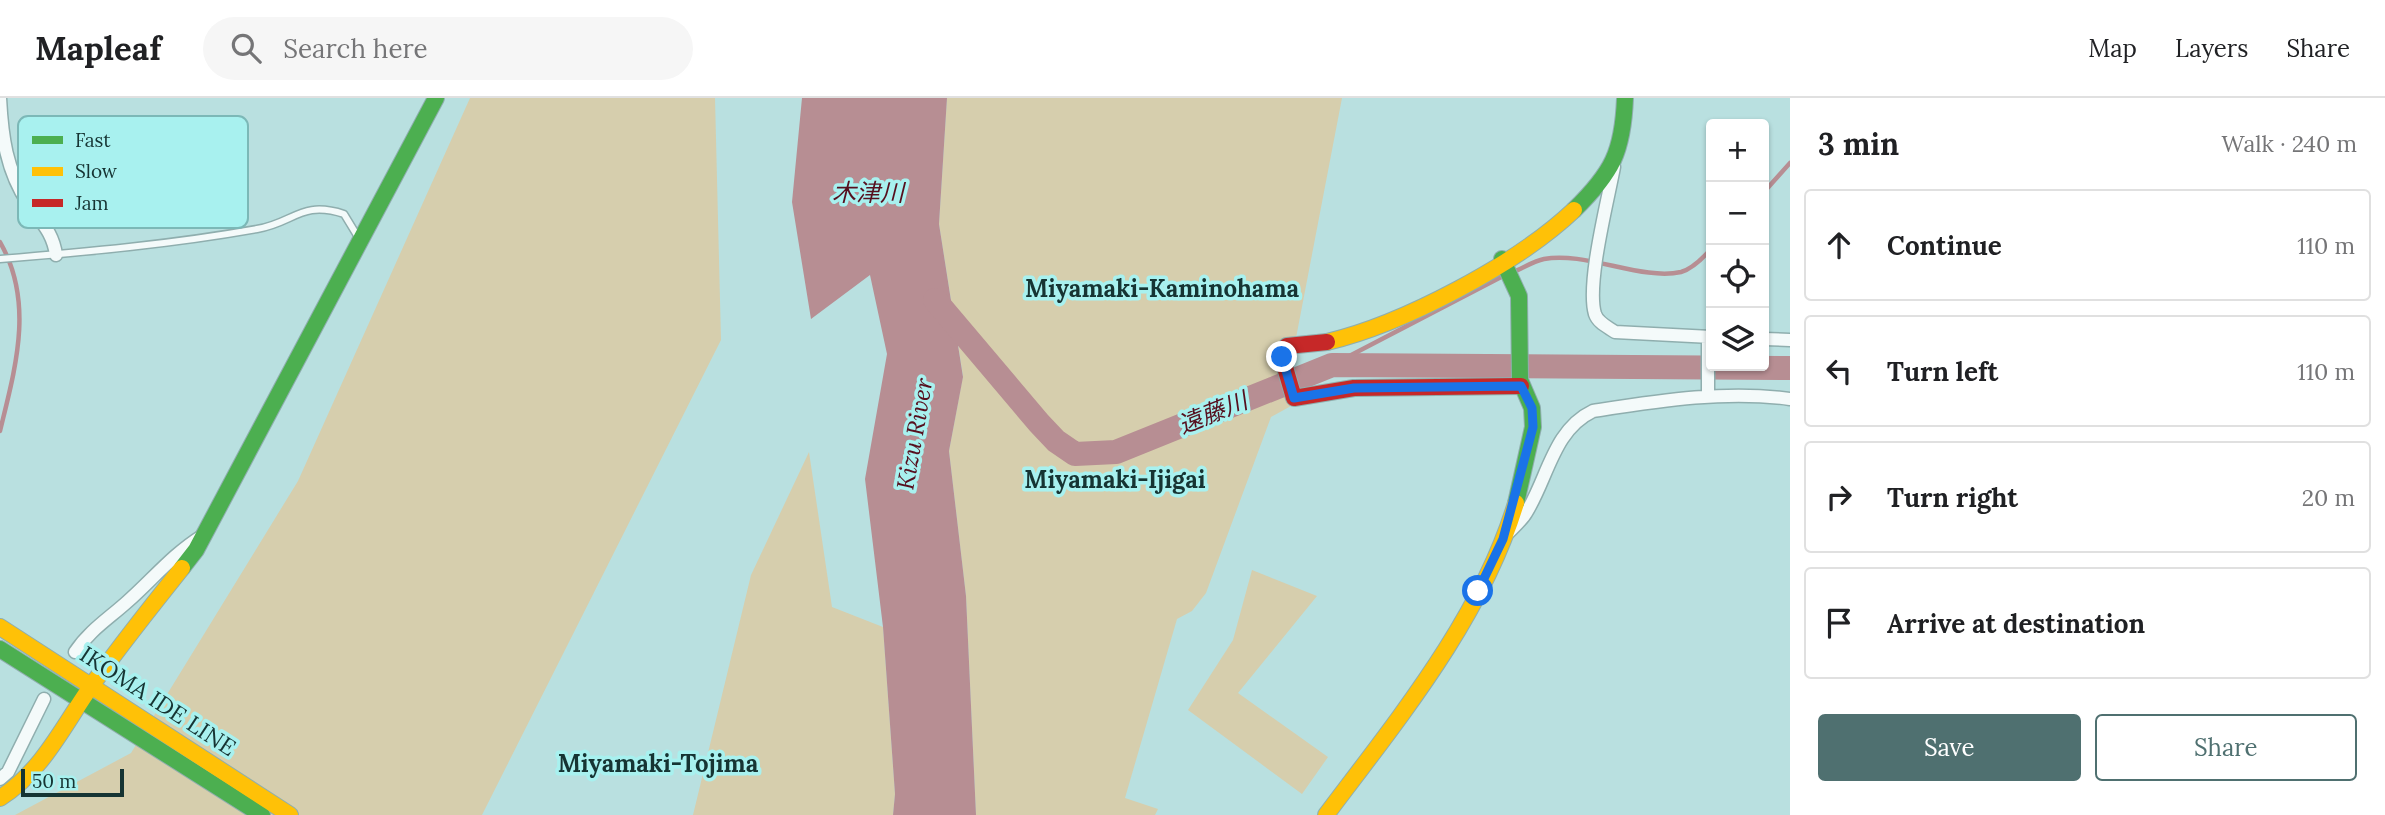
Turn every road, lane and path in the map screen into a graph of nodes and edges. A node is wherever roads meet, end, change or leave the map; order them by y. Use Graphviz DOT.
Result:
graph roads {
  1 [pos="1,98"];
  2 [pos="436,98"];
  3 [pos="1625,98"];
  4 [pos="1615,161"];
  5 [pos="18,182"];
  6 [pos="47,228"];
  7 [pos="361,241"];
  8 [pos="56,254"];
  9 [pos="0,258"];
  10 [pos="1502,259"];
  11 [pos="1769,339"];
  12 [pos="1790,340"];
  13 [pos="1706,341"];
  14 [pos="1708,371"];
  15 [pos="1521,386"];
  16 [pos="1708,391"];
  17 [pos="1790,399"];
  18 [pos="205,534"];
  19 [pos="1503,539"];
  20 [pos="0,627"];
  21 [pos="0,649"];
  22 [pos="75,652"];
  23 [pos="92,685"];
  24 [pos="44,699"];
  25 [pos="82,701"];
  26 [pos="108,706"];
  27 [pos="0,779"];
  28 [pos="0,798"];
  29 [pos="262,815"];
  30 [pos="290,815"];
  31 [pos="1326,815"];
  1 -- 5 [label="street"];
  2 -- 7 [label="street"];
  3 -- 4 [label="street"];
  4 -- 10 [label="street"];
  4 -- 13 [label="street"];
  6 -- 8 [label="street"];
  7 -- 8 [label="lane"];
  7 -- 18 [label="street"];
  8 -- 9 [label="lane"];
  10 -- 15 [label="street"];
  10 -- 15 [label="street"];
  11 -- 12 [label="street"];
  14 -- 16 [label="street"];
  15 -- 19 [label="street"];
  16 -- 17 [label="street"];
  16 -- 19 [label="street"];
  18 -- 22 [label="street"];
  18 -- 23 [label="street"];
  19 -- 31 [label="street"];
  20 -- 23 [label="street, IKOMA IDE LINE"];
  21 -- 25 [label="street, IKOMA IDE LINE"];
  23 -- 25 [label="street"];
  23 -- 26 [label="street, IKOMA IDE LINE"];
  24 -- 27 [label="street"];
  25 -- 26 [label="street, IKOMA IDE LINE"];
  25 -- 28 [label="street"];
  26 -- 29 [label="street, IKOMA IDE LINE"];
  26 -- 30 [label="street, IKOMA IDE LINE"];
}
